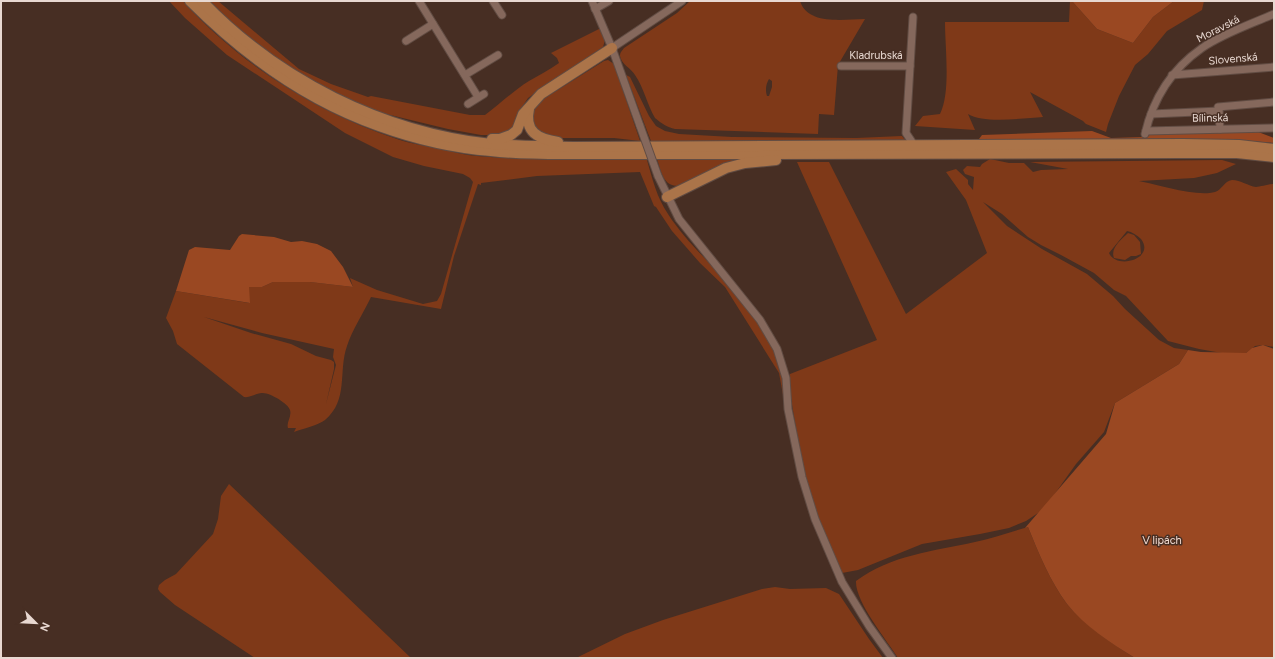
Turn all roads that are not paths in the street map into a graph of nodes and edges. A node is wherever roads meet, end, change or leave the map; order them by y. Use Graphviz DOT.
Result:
graph roads {
  1 [pos="190,1"];
  2 [pos="202,1"];
  3 [pos="419,1"];
  4 [pos="493,1"];
  5 [pos="592,1"];
  6 [pos="609,1"];
  7 [pos="682,1"];
  8 [pos="596,9"];
  9 [pos="1274,14"];
  10 [pos="502,15"];
  11 [pos="913,17"];
  12 [pos="433,24"];
  13 [pos="406,41"];
  14 [pos="612,48"];
  15 [pos="498,54"];
  16 [pos="1188,60"];
  17 [pos="841,66"];
  18 [pos="910,66"];
  19 [pos="1274,67"];
  20 [pos="1194,74"];
  21 [pos="465,75"];
  22 [pos="1172,75"];
  23 [pos="1274,102"];
  24 [pos="468,104"];
  25 [pos="530,105"];
  26 [pos="1219,112"];
  27 [pos="1151,114"];
  28 [pos="384,119"];
  29 [pos="1274,128"];
  30 [pos="1220,129"];
  31 [pos="1146,132"];
  32 [pos="914,145"];
  33 [pos="636,146"];
  34 [pos="1274,149"];
  35 [pos="818,155"];
  36 [pos="1274,157"];
  37 [pos="667,197"];
  38 [pos="892,658"];
  1 -- 35 [label="highway"];
  2 -- 28 [label="highway"];
  3 -- 12 [label="street"];
  4 -- 10 [label="street"];
  5 -- 8 [label="street"];
  6 -- 8 [label="street"];
  7 -- 14 [label="street"];
  8 -- 14 [label="street"];
  9 -- 16 [label="street, Moravská"];
  11 -- 18 [label="street, Kladrubská"];
  12 -- 13 [label="street"];
  12 -- 21 [label="street"];
  14 -- 25 [label="highway"];
  14 -- 37 [label="street, bridge"];
  15 -- 21 [label="street"];
  16 -- 20 [label="street, Slovenská"];
  16 -- 22 [label="street, Moravská"];
  17 -- 18 [label="street, Kladrubská"];
  18 -- 32 [label="street, Kladrubská"];
  19 -- 20 [label="street, Slovenská"];
  20 -- 22 [label="street, Slovenská"];
  21 -- 24 [label="street"];
  22 -- 27 [label="street, Moravská"];
  23 -- 26 [label="street"];
  25 -- 28 [label="highway"];
  25 -- 33 [label="highway"];
  26 -- 27 [label="street"];
  26 -- 30 [label="street"];
  27 -- 31 [label="street, Moravská"];
  28 -- 33 [label="highway"];
  29 -- 30 [label="street, Bílinská"];
  30 -- 31 [label="street, Bílinská"];
  32 -- 33 [label="highway"];
  32 -- 34 [label="highway"];
  35 -- 36 [label="highway"];
  35 -- 37 [label="highway"];
  37 -- 38 [label="street"];
}
